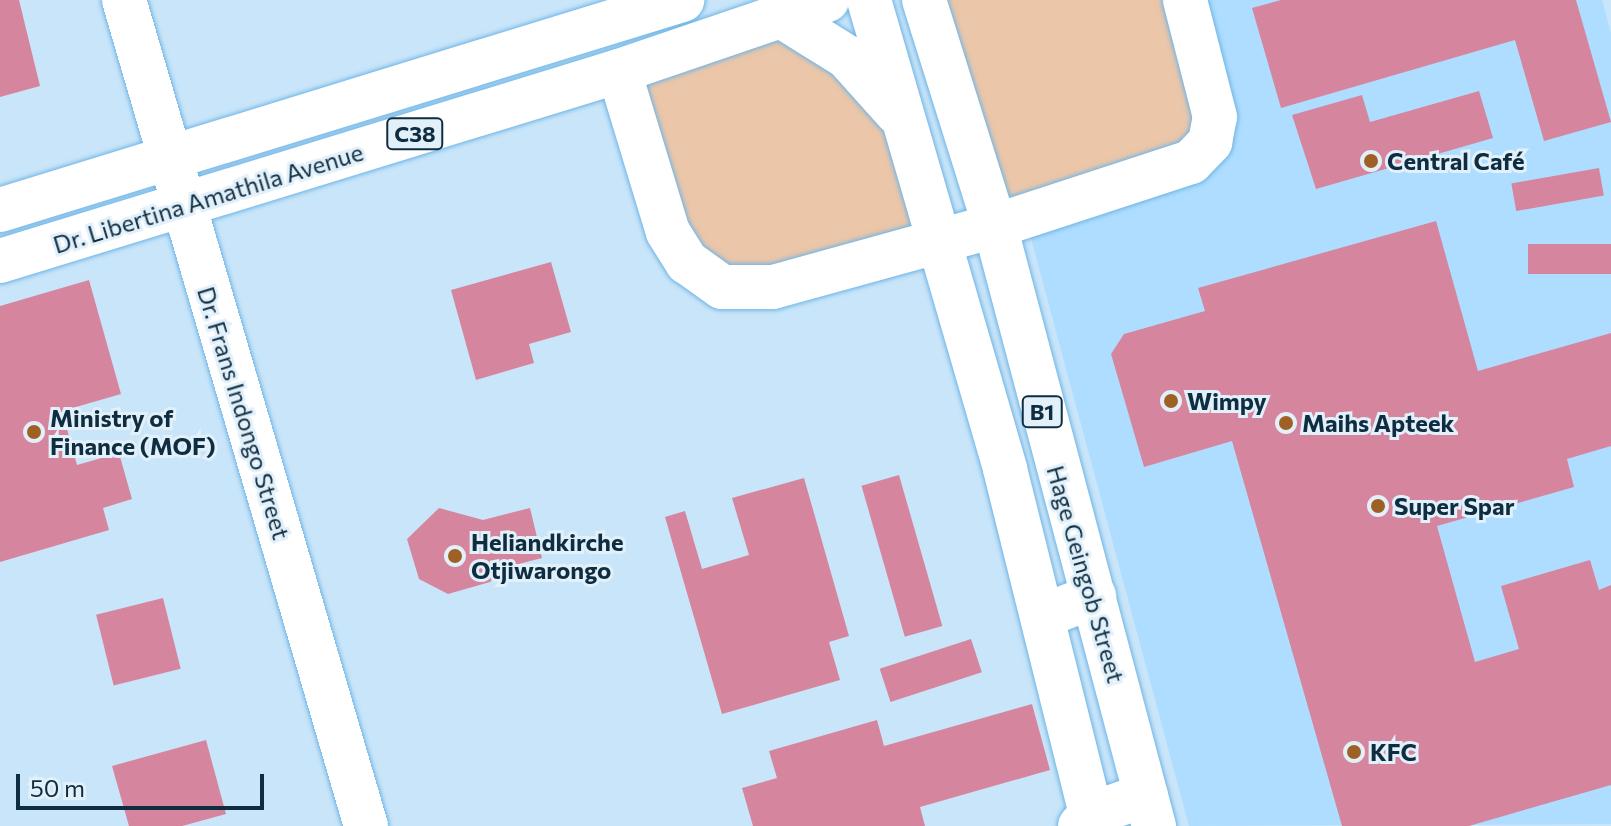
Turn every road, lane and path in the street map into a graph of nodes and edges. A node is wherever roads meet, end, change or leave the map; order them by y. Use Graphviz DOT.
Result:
graph roads {
  1 [pos="124,0"];
  2 [pos="682,0"];
  3 [pos="827,0"];
  4 [pos="869,0"];
  5 [pos="924,0"];
  6 [pos="1185,0"];
  7 [pos="615,10"];
  8 [pos="778,14"];
  9 [pos="619,71"];
  10 [pos="908,127"];
  11 [pos="168,162"];
  12 [pos="182,206"];
  13 [pos="0,210"];
  14 [pos="995,226"];
  15 [pos="937,241"];
  16 [pos="0,261"];
  17 [pos="1053,457"];
  18 [pos="1005,469"];
  19 [pos="1094,596"];
  20 [pos="1043,616"];
  21 [pos="1150,811"];
  22 [pos="1088,822"];
  23 [pos="366,826"];
  1 -- 11 [label="main road, Dr. Frans Indongo Street"];
  2 -- 7 [label="main road, Dr. Libertina Amathila Avenue / C38"];
  3 -- 8 [label="main road, Dr. Libertina Amathila Avenue / C38"];
  4 -- 10 [label="main road, Hage Geingob Street / B1"];
  5 -- 14 [label="main road, Hage Geingob Street / B1"];
  6 -- 14 [label="main road"];
  7 -- 11 [label="main road, Dr. Libertina Amathila Avenue / C38"];
  8 -- 9 [label="main road, Dr. Libertina Amathila Avenue / C38"];
  8 -- 10 [label="main road"];
  9 -- 12 [label="main road, Dr. Libertina Amathila Avenue / C38"];
  9 -- 15 [label="main road"];
  10 -- 15 [label="main road, Hage Geingob Street / B1"];
  11 -- 12 [label="main road, Dr. Frans Indongo Street"];
  11 -- 13 [label="main road, Dr. Libertina Amathila Avenue / C38"];
  12 -- 16 [label="main road, Dr. Libertina Amathila Avenue / C38"];
  12 -- 23 [label="main road, Dr. Frans Indongo Street"];
  14 -- 15 [label="main road"];
  14 -- 17 [label="main road, Hage Geingob Street / B1"];
  15 -- 18 [label="main road, Hage Geingob Street / B1"];
  17 -- 18 [label="main road"];
  17 -- 19 [label="main road, Hage Geingob Street / B1"];
  18 -- 20 [label="main road, Hage Geingob Street / B1"];
  19 -- 20 [label="main road"];
  19 -- 21 [label="main road, Hage Geingob Street / B1"];
  20 -- 22 [label="main road, Hage Geingob Street / B1"];
  21 -- 22 [label="main road"];
}
